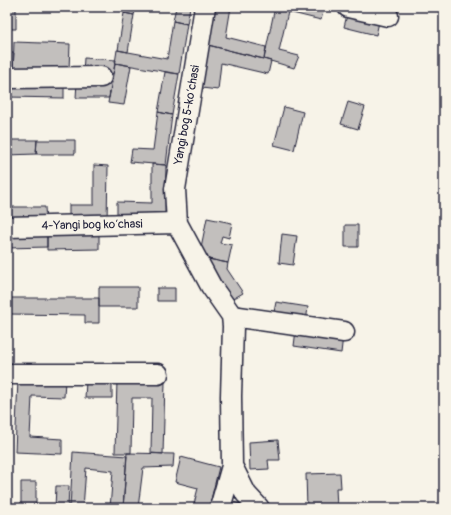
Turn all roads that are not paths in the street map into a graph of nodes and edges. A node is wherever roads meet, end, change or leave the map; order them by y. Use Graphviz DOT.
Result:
graph roads {
  1 [pos="205,7"];
  2 [pos="348,7"];
  3 [pos="388,16"];
  4 [pos="101,77"];
  5 [pos="7,78"];
  6 [pos="177,223"];
  7 [pos="7,227"];
  8 [pos="232,316"];
  9 [pos="344,332"];
  10 [pos="7,374"];
  11 [pos="158,374"];
  12 [pos="232,466"];
  13 [pos="220,508"];
  14 [pos="259,508"];
  1 -- 6 [label="street, Yangi bog 5-koʼchasi"];
  2 -- 3 [label="street"];
  4 -- 5 [label="street"];
  6 -- 7 [label="street, 4-Yangi bog koʼchasi"];
  6 -- 8 [label="street"];
  8 -- 9 [label="street"];
  8 -- 12 [label="street"];
  10 -- 11 [label="street"];
  12 -- 13 [label="street"];
  12 -- 14 [label="street"];
}
